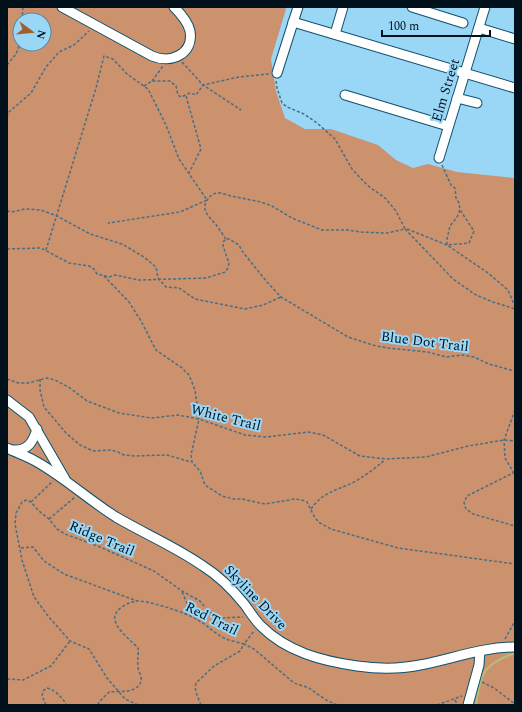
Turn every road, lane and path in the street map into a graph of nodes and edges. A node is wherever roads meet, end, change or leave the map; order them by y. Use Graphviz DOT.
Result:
graph roads {
  1 [pos="62,7"];
  2 [pos="174,7"];
  3 [pos="298,7"];
  4 [pos="343,7"];
  5 [pos="412,7"];
  6 [pos="485,7"];
  7 [pos="293,22"];
  8 [pos="463,23"];
  9 [pos="95,25"];
  10 [pos="479,28"];
  11 [pos="335,34"];
  12 [pos="515,39"];
  13 [pos="17,52"];
  14 [pos="172,58"];
  15 [pos="7,65"];
  16 [pos="278,73"];
  17 [pos="465,73"];
  18 [pos="152,81"];
  19 [pos="203,85"];
  20 [pos="144,86"];
  21 [pos="515,88"];
  22 [pos="186,95"];
  23 [pos="345,96"];
  24 [pos="457,98"];
  25 [pos="477,103"];
  26 [pos="241,110"];
  27 [pos="7,117"];
  28 [pos="448,126"];
  29 [pos="439,158"];
  30 [pos="188,173"];
  31 [pos="207,200"];
  32 [pos="460,210"];
  33 [pos="7,211"];
  34 [pos="57,216"];
  35 [pos="108,223"];
  36 [pos="405,229"];
  37 [pos="226,239"];
  38 [pos="448,245"];
  39 [pos="7,249"];
  40 [pos="46,250"];
  41 [pos="103,276"];
  42 [pos="158,278"];
  43 [pos="281,297"];
  44 [pos="515,308"];
  45 [pos="515,370"];
  46 [pos="7,379"];
  47 [pos="40,379"];
  48 [pos="7,400"];
  49 [pos="515,410"];
  50 [pos="199,419"];
  51 [pos="37,429"];
  52 [pos="504,440"];
  53 [pos="515,441"];
  54 [pos="8,449"];
  55 [pos="386,459"];
  56 [pos="192,462"];
  57 [pos="515,473"];
  58 [pos="59,476"];
  59 [pos="67,482"];
  60 [pos="80,492"];
  61 [pos="31,502"];
  62 [pos="311,508"];
  63 [pos="49,519"];
  64 [pos="515,526"];
  65 [pos="20,548"];
  66 [pos="515,564"];
  67 [pos="182,591"];
  68 [pos="137,601"];
  69 [pos="186,615"];
  70 [pos="253,617"];
  71 [pos="515,621"];
  72 [pos="261,626"];
  73 [pos="70,641"];
  74 [pos="244,644"];
  75 [pos="512,644"];
  76 [pos="480,651"];
  77 [pos="7,679"];
  78 [pos="482,682"];
  79 [pos="473,688"];
  80 [pos="119,691"];
  81 [pos="455,699"];
  82 [pos="515,704"];
  83 [pos="46,705"];
  84 [pos="67,705"];
  85 [pos="98,705"];
  86 [pos="138,705"];
  87 [pos="201,705"];
  88 [pos="337,705"];
  89 [pos="437,705"];
  90 [pos="458,705"];
  91 [pos="468,705"];
  1 -- 9 [label="street"];
  2 -- 14 [label="street"];
  3 -- 7 [label="street"];
  4 -- 11 [label="street"];
  5 -- 8 [label="street"];
  6 -- 10 [label="street, Elm Street"];
  7 -- 11 [label="street"];
  7 -- 16 [label="street"];
  9 -- 14 [label="street"];
  9 -- 27 [label="path"];
  10 -- 12 [label="street"];
  10 -- 17 [label="street, Elm Street"];
  11 -- 17 [label="street"];
  13 -- 15 [label="path"];
  14 -- 18 [label="path"];
  14 -- 19 [label="path"];
  16 -- 19 [label="path"];
  16 -- 36 [label="path"];
  17 -- 21 [label="street"];
  17 -- 24 [label="street, Elm Street"];
  18 -- 20 [label="path"];
  18 -- 22 [label="path"];
  19 -- 22 [label="path"];
  19 -- 26 [label="path"];
  20 -- 30 [label="path"];
  20 -- 34 [label="path"];
  22 -- 30 [label="path"];
  23 -- 28 [label="street"];
  24 -- 25 [label="street"];
  24 -- 28 [label="street, Elm Street"];
  28 -- 29 [label="street, Elm Street"];
  29 -- 32 [label="path"];
  30 -- 31 [label="path"];
  31 -- 35 [label="path"];
  31 -- 36 [label="path"];
  31 -- 37 [label="path, Blue Dot Trail"];
  32 -- 38 [label="path"];
  32 -- 38 [label="path"];
  33 -- 34 [label="path"];
  34 -- 40 [label="path"];
  34 -- 42 [label="path"];
  36 -- 38 [label="path"];
  36 -- 44 [label="path"];
  37 -- 42 [label="path"];
  37 -- 43 [label="path, Blue Dot Trail"];
  38 -- 44 [label="path"];
  39 -- 40 [label="path"];
  40 -- 41 [label="path"];
  41 -- 42 [label="path"];
  41 -- 50 [label="path"];
  42 -- 43 [label="path"];
  43 -- 45 [label="path, Blue Dot Trail"];
  46 -- 47 [label="path, White Trail"];
  47 -- 50 [label="path, White Trail"];
  47 -- 56 [label="path"];
  48 -- 51 [label="street, Skyline Drive"];
  49 -- 52 [label="path"];
  50 -- 55 [label="path, White Trail"];
  50 -- 56 [label="path"];
  51 -- 54 [label="street, Skyline Drive"];
  51 -- 59 [label="street, Skyline Drive"];
  52 -- 53 [label="path, White Trail"];
  52 -- 55 [label="path, White Trail"];
  52 -- 57 [label="path"];
  54 -- 58 [label="street, Skyline Drive"];
  55 -- 62 [label="path"];
  56 -- 62 [label="path"];
  57 -- 64 [label="path"];
  58 -- 59 [label="street, Skyline Drive"];
  58 -- 61 [label="path"];
  59 -- 60 [label="street, Skyline Drive"];
  60 -- 63 [label="path"];
  60 -- 70 [label="street, Skyline Drive"];
  61 -- 63 [label="path, Ridge Trail"];
  61 -- 65 [label="path"];
  62 -- 66 [label="path"];
  63 -- 67 [label="path, Ridge Trail"];
  65 -- 68 [label="path, Red Trail"];
  65 -- 73 [label="path"];
  67 -- 69 [label="path"];
  67 -- 70 [label="path, Ridge Trail"];
  68 -- 69 [label="path, Red Trail"];
  68 -- 80 [label="path"];
  69 -- 74 [label="path, Red Trail"];
  70 -- 72 [label="street, Skyline Drive"];
  71 -- 75 [label="path"];
  72 -- 74 [label="path, Red Trail"];
  72 -- 76 [label="street, Skyline Drive"];
  73 -- 77 [label="path"];
  73 -- 80 [label="path"];
  74 -- 87 [label="path"];
  74 -- 88 [label="path"];
  75 -- 76 [label="street, Skyline Drive"];
  76 -- 79 [label="street"];
  78 -- 82 [label="path"];
  79 -- 81 [label="path"];
  79 -- 91 [label="street"];
  80 -- 85 [label="path"];
  80 -- 86 [label="path"];
  81 -- 89 [label="path"];
  81 -- 90 [label="path"];
  83 -- 84 [label="path"];
}
